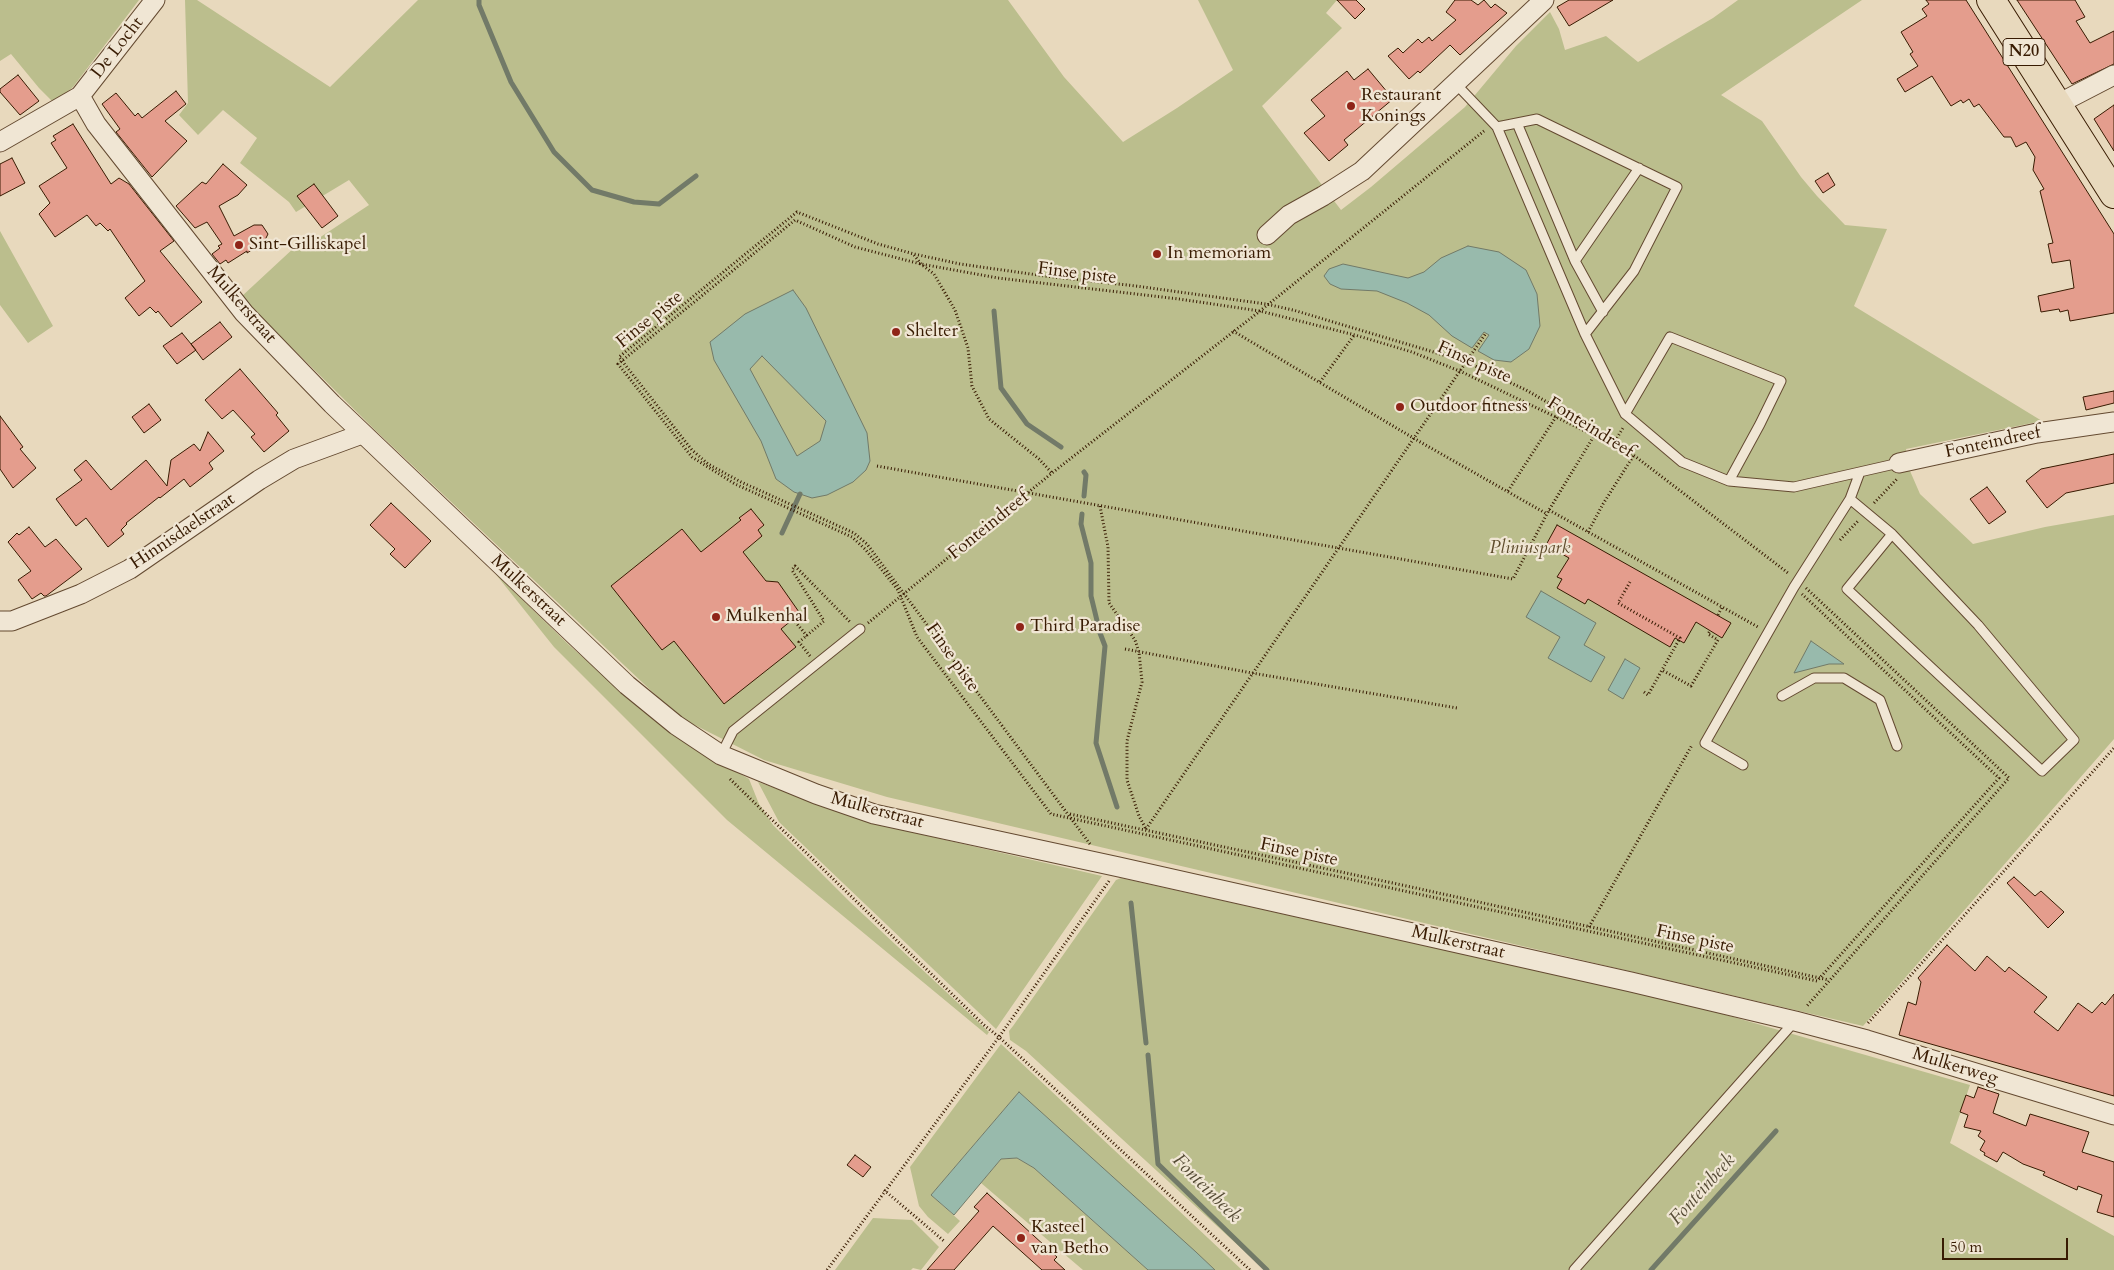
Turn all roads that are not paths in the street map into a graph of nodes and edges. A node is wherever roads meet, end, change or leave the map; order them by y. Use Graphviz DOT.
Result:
graph roads {
  1 [pos="155,0"];
  2 [pos="1544,0"];
  3 [pos="1991,0"];
  4 [pos="2114,75"];
  5 [pos="1456,84"];
  6 [pos="80,96"];
  7 [pos="2058,104"];
  8 [pos="1517,123"];
  9 [pos="1496,125"];
  10 [pos="0,142"];
  11 [pos="1639,168"];
  12 [pos="2114,194"];
  13 [pos="1267,235"];
  14 [pos="1575,260"];
  15 [pos="1602,312"];
  16 [pos="1586,334"];
  17 [pos="1625,414"];
  18 [pos="2114,422"];
  19 [pos="362,434"];
  20 [pos="1901,471"];
  21 [pos="1860,472"];
  22 [pos="1728,481"];
  23 [pos="1850,499"];
  24 [pos="1892,534"];
  25 [pos="0,621"];
  26 [pos="859,630"];
  27 [pos="1782,696"];
  28 [pos="1897,746"];
  29 [pos="721,755"];
  30 [pos="1743,765"];
  31 [pos="1795,1021"];
  32 [pos="2114,1115"];
  33 [pos="1574,1270"];
  1 -- 6 [label="street, De Locht"];
  2 -- 5 [label="street"];
  3 -- 7 [label="main road, N20"];
  4 -- 7 [label="street"];
  5 -- 9 [label="lane, Fonteindreef"];
  5 -- 13 [label="street"];
  6 -- 10 [label="street"];
  6 -- 19 [label="street, Mulkerstraat"];
  7 -- 12 [label="main road, N20"];
  8 -- 9 [label="lane"];
  8 -- 11 [label="lane"];
  8 -- 14 [label="lane"];
  9 -- 16 [label="lane, Fonteindreef"];
  11 -- 14 [label="lane"];
  11 -- 15 [label="lane"];
  14 -- 15 [label="lane"];
  15 -- 16 [label="lane"];
  16 -- 17 [label="lane, Fonteindreef"];
  17 -- 22 [label="lane, Fonteindreef"];
  17 -- 22 [label="lane"];
  18 -- 20 [label="street, Fonteindreef"];
  19 -- 25 [label="street, Hinnisdaelstraat"];
  19 -- 29 [label="street, Mulkerstraat"];
  20 -- 21 [label="lane, Fonteindreef"];
  21 -- 22 [label="lane, Fonteindreef"];
  21 -- 23 [label="lane"];
  23 -- 24 [label="lane"];
  23 -- 30 [label="lane"];
  24 -- 24 [label="lane"];
  26 -- 29 [label="lane"];
  27 -- 28 [label="lane"];
  29 -- 31 [label="street, Mulkerstraat"];
  31 -- 32 [label="street, Mulkerweg"];
  31 -- 33 [label="lane"];
}
